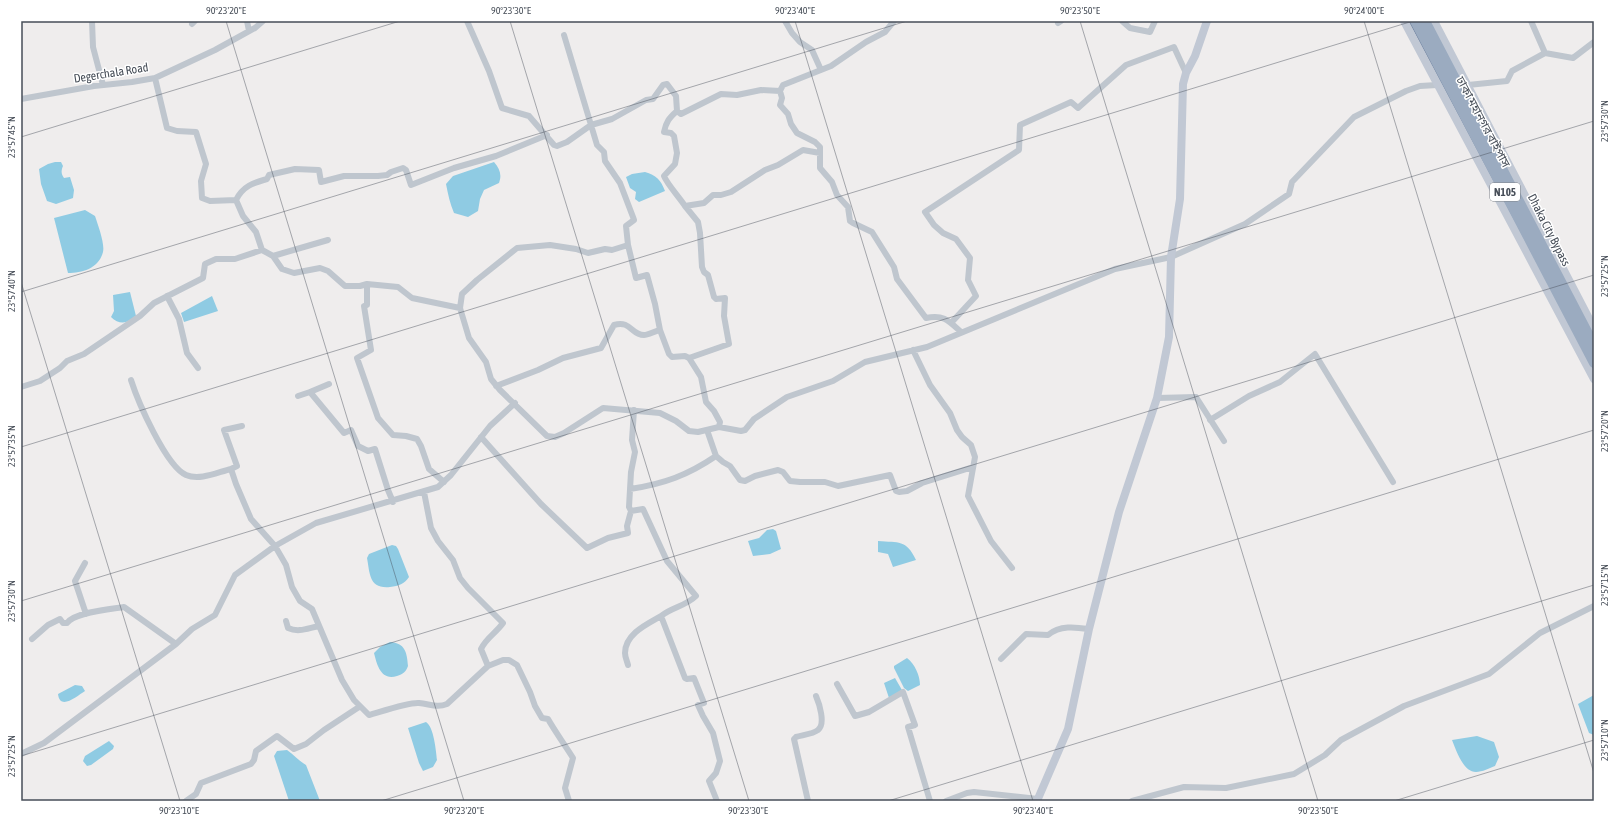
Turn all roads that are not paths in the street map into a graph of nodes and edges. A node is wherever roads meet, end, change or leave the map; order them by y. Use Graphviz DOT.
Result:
graph roads {
  1 [pos="92,21"];
  2 [pos="247,21"];
  3 [pos="263,21"];
  4 [pos="467,21"];
  5 [pos="785,21"];
  6 [pos="894,21"];
  7 [pos="1122,21"];
  8 [pos="1155,21"];
  9 [pos="1207,21"];
  10 [pos="1404,21"];
  11 [pos="1415,21"];
  12 [pos="1425,21"];
  13 [pos="1434,21"];
  14 [pos="1531,21"];
  15 [pos="249,31"];
  16 [pos="564,35"];
  17 [pos="1594,42"];
  18 [pos="1545,53"];
  19 [pos="821,70"];
  20 [pos="1186,73"];
  21 [pos="155,78"];
  22 [pos="102,85"];
  23 [pos="1468,85"];
  24 [pos="1437,86"];
  25 [pos="780,91"];
  26 [pos="21,99"];
  27 [pos="677,111"];
  28 [pos="591,125"];
  29 [pos="547,136"];
  30 [pos="820,153"];
  31 [pos="236,200"];
  32 [pos="685,206"];
  33 [pos="328,240"];
  34 [pos="628,245"];
  35 [pos="262,250"];
  36 [pos="273,256"];
  37 [pos="1171,257"];
  38 [pos="367,284"];
  39 [pos="167,296"];
  40 [pos="460,308"];
  41 [pos="1591,314"];
  42 [pos="951,323"];
  43 [pos="1594,328"];
  44 [pos="660,330"];
  45 [pos="961,332"];
  46 [pos="1594,345"];
  47 [pos="913,350"];
  48 [pos="689,358"];
  49 [pos="1594,363"];
  50 [pos="198,368"];
  51 [pos="1594,379"];
  52 [pos="131,380"];
  53 [pos="329,384"];
  54 [pos="496,386"];
  55 [pos="21,387"];
  56 [pos="310,392"];
  57 [pos="298,396"];
  58 [pos="1157,398"];
  59 [pos="515,404"];
  60 [pos="634,410"];
  61 [pos="1210,420"];
  62 [pos="242,426"];
  63 [pos="719,427"];
  64 [pos="706,430"];
  65 [pos="481,437"];
  66 [pos="1224,441"];
  67 [pos="716,456"];
  68 [pos="973,467"];
  69 [pos="231,469"];
  70 [pos="444,482"];
  71 [pos="1393,482"];
  72 [pos="630,489"];
  73 [pos="424,492"];
  74 [pos="393,502"];
  75 [pos="632,511"];
  76 [pos="275,546"];
  77 [pos="85,563"];
  78 [pos="1012,568"];
  79 [pos="1594,606"];
  80 [pos="86,614"];
  81 [pos="661,616"];
  82 [pos="286,621"];
  83 [pos="319,626"];
  84 [pos="1089,629"];
  85 [pos="32,638"];
  86 [pos="176,644"];
  87 [pos="1001,659"];
  88 [pos="628,665"];
  89 [pos="488,666"];
  90 [pos="837,684"];
  91 [pos="816,696"];
  92 [pos="359,707"];
  93 [pos="21,754"];
  94 [pos="1038,800"];
  95 [pos="186,801"];
  96 [pos="569,801"];
  97 [pos="717,801"];
  98 [pos="808,801"];
  99 [pos="930,801"];
  100 [pos="946,801"];
  101 [pos="1132,801"];
  1 -- 22 [label="street"];
  2 -- 15 [label="street"];
  3 -- 15 [label="street, Degerchala Road"];
  4 -- 29 [label="street"];
  5 -- 19 [label="street"];
  6 -- 19 [label="street"];
  7 -- 8 [label="street"];
  9 -- 20 [label="main road"];
  10 -- 24 [label="main road"];
  11 -- 49 [label="highway, ঢাকা মহানগর বাইপাস / N105"];
  12 -- 46 [label="highway, Dhaka City Bypass / N105"];
  13 -- 23 [label="main road"];
  14 -- 18 [label="street"];
  15 -- 21 [label="street, Degerchala Road"];
  16 -- 28 [label="street"];
  17 -- 18 [label="street"];
  18 -- 23 [label="street"];
  19 -- 25 [label="street"];
  20 -- 37 [label="main road"];
  20 -- 42 [label="street"];
  21 -- 22 [label="street, Degerchala Road"];
  21 -- 31 [label="street"];
  22 -- 26 [label="street, Degerchala Road"];
  23 -- 41 [label="main road"];
  24 -- 37 [label="street"];
  24 -- 51 [label="main road"];
  25 -- 27 [label="street"];
  25 -- 30 [label="street"];
  27 -- 28 [label="street"];
  27 -- 32 [label="street"];
  28 -- 29 [label="street"];
  28 -- 34 [label="street"];
  29 -- 31 [label="street"];
  30 -- 32 [label="street"];
  30 -- 42 [label="street"];
  31 -- 35 [label="street"];
  32 -- 48 [label="street"];
  33 -- 36 [label="street"];
  34 -- 40 [label="street"];
  34 -- 44 [label="street"];
  35 -- 36 [label="street"];
  35 -- 39 [label="street"];
  36 -- 38 [label="street"];
  37 -- 45 [label="street"];
  37 -- 58 [label="main road"];
  38 -- 40 [label="street"];
  38 -- 70 [label="street"];
  39 -- 50 [label="street"];
  39 -- 55 [label="street"];
  40 -- 54 [label="street"];
  41 -- 43 [label="main road"];
  42 -- 45 [label="street"];
  44 -- 48 [label="street"];
  44 -- 54 [label="street"];
  45 -- 47 [label="street"];
  47 -- 63 [label="street"];
  47 -- 68 [label="street"];
  48 -- 63 [label="street"];
  52 -- 69 [label="street"];
  53 -- 56 [label="street"];
  54 -- 59 [label="street"];
  56 -- 57 [label="street"];
  56 -- 74 [label="street"];
  58 -- 61 [label="street"];
  58 -- 84 [label="main road"];
  59 -- 60 [label="street"];
  59 -- 65 [label="street"];
  60 -- 64 [label="street"];
  60 -- 72 [label="street"];
  61 -- 66 [label="street"];
  61 -- 71 [label="street"];
  62 -- 69 [label="street"];
  63 -- 64 [label="street"];
  64 -- 67 [label="street"];
  65 -- 70 [label="street"];
  65 -- 75 [label="street"];
  67 -- 68 [label="street"];
  67 -- 72 [label="street"];
  68 -- 78 [label="street"];
  69 -- 76 [label="street"];
  70 -- 73 [label="street"];
  72 -- 75 [label="street"];
  73 -- 74 [label="street"];
  73 -- 89 [label="street"];
  74 -- 76 [label="street"];
  75 -- 81 [label="street"];
  76 -- 83 [label="street"];
  76 -- 86 [label="street"];
  77 -- 80 [label="street"];
  79 -- 101 [label="street"];
  80 -- 85 [label="street"];
  80 -- 86 [label="street"];
  81 -- 88 [label="street"];
  81 -- 97 [label="street"];
  82 -- 83 [label="street"];
  83 -- 92 [label="street"];
  84 -- 87 [label="street"];
  84 -- 94 [label="main road"];
  86 -- 93 [label="street"];
  89 -- 92 [label="street"];
  89 -- 96 [label="street"];
  90 -- 99 [label="street"];
  91 -- 98 [label="street"];
  92 -- 95 [label="street"];
  94 -- 100 [label="street"];
}
